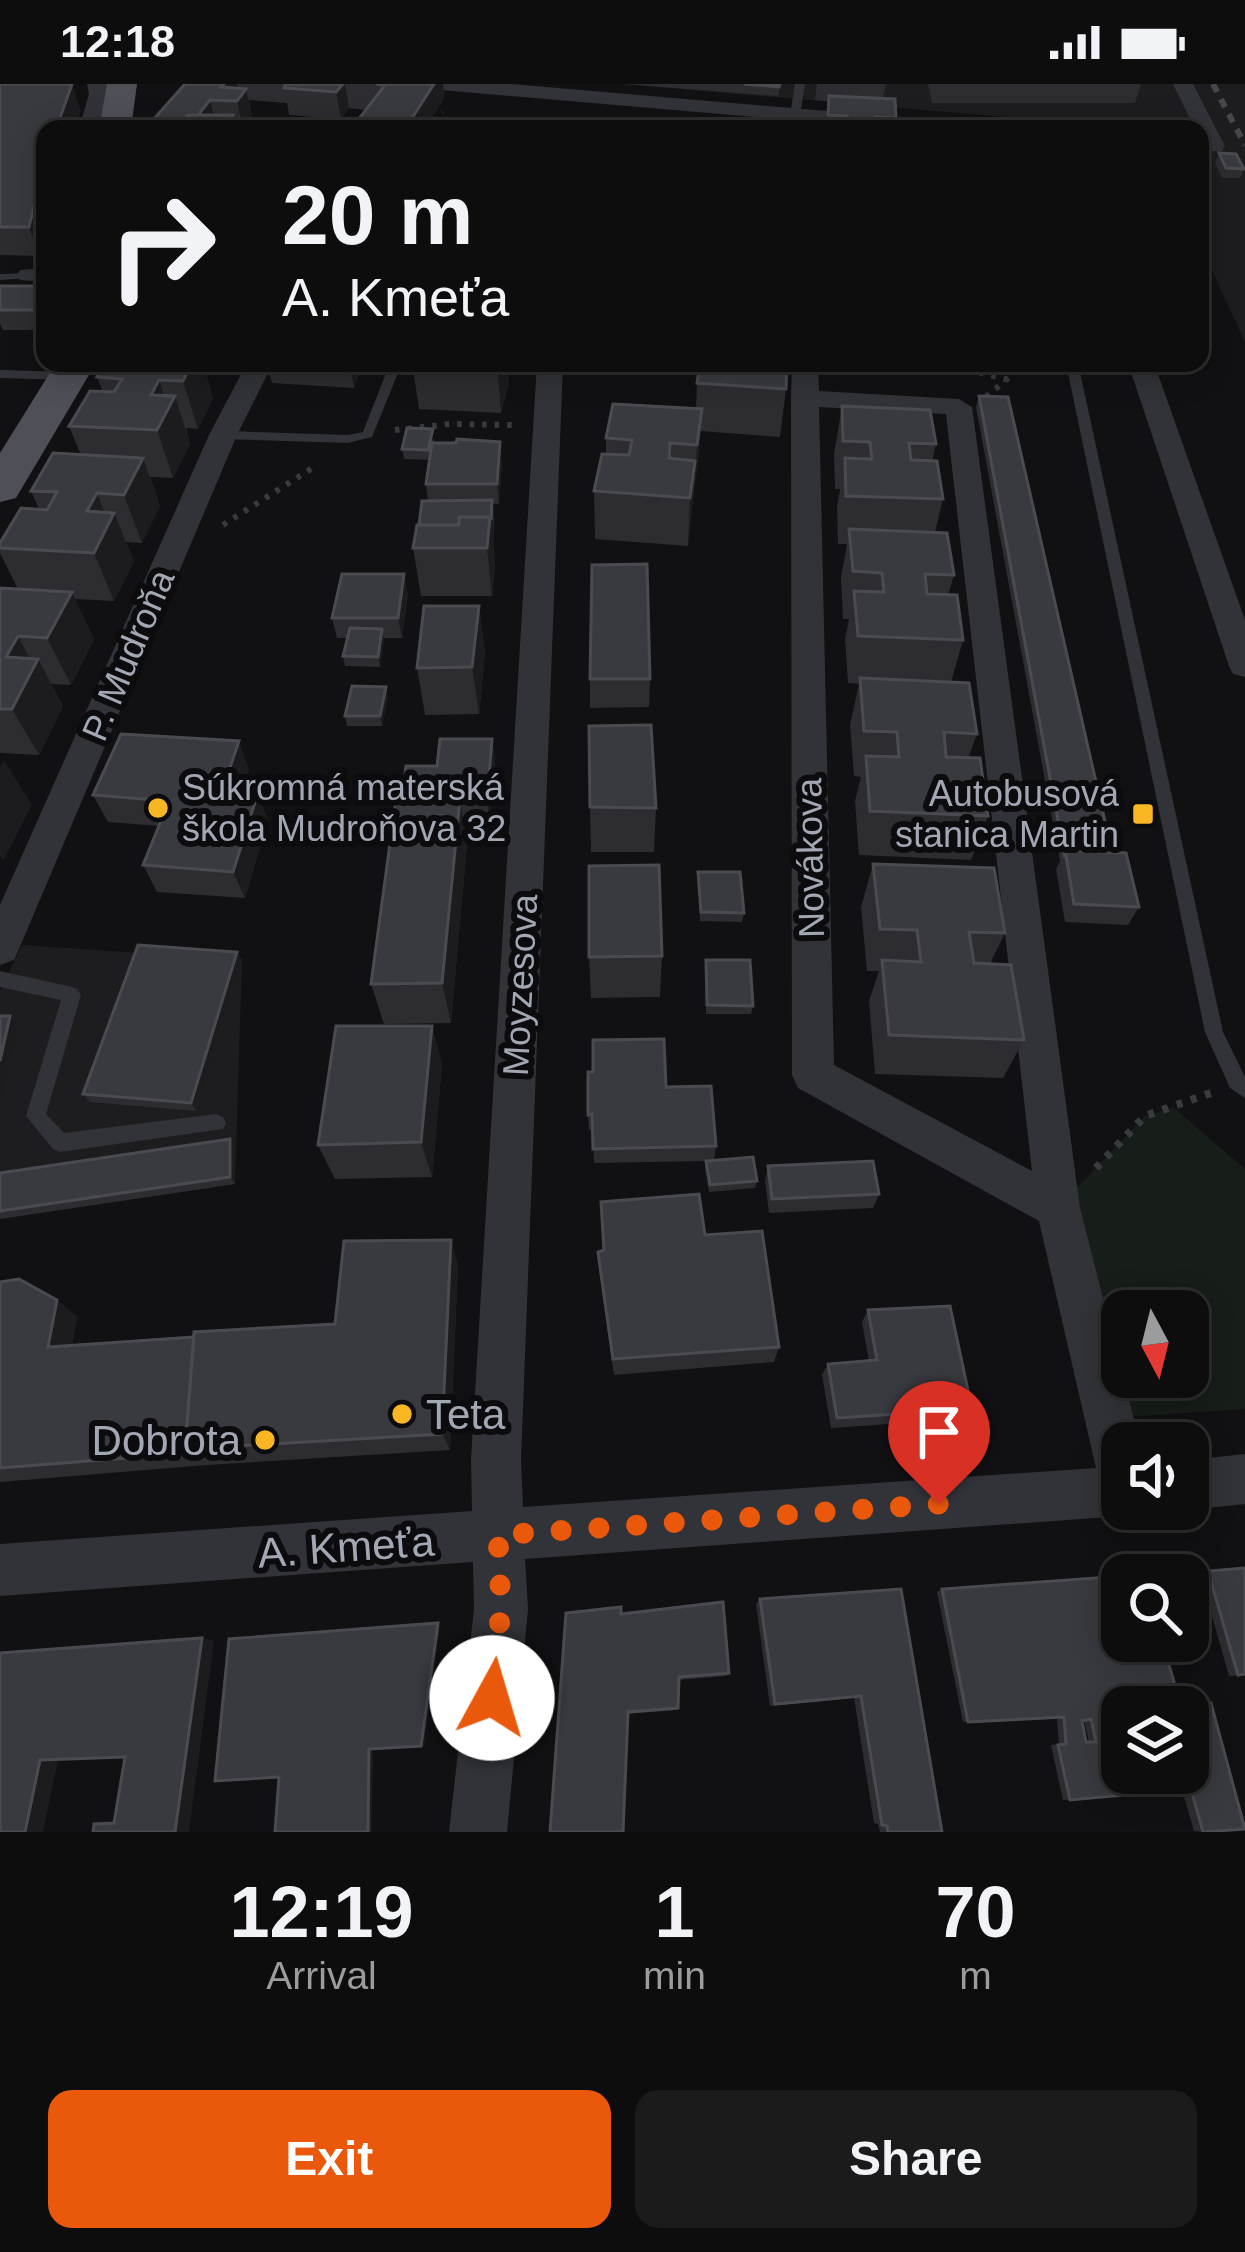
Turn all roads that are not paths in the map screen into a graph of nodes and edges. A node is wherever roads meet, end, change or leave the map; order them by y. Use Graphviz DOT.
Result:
graph roads {
  1 [pos="97,84"];
  2 [pos="122,84"];
  3 [pos="441,84"];
  4 [pos="800,84"];
  5 [pos="1183,84"];
  6 [pos="92,120"];
  7 [pos="116,120"];
  8 [pos="777,120"];
  9 [pos="796,120"];
  10 [pos="1197,120"];
  11 [pos="1209,146"];
  12 [pos="1245,147"];
  13 [pos="36,275"];
  14 [pos="0,277"];
  15 [pos="36,372"];
  16 [pos="72,372"];
  17 [pos="255,372"];
  18 [pos="392,372"];
  19 [pos="550,372"];
  20 [pos="1074,372"];
  21 [pos="1145,372"];
  22 [pos="0,374"];
  23 [pos="804,380"];
  24 [pos="223,436"];
  25 [pos="0,488"];
  26 [pos="1245,666"];
  27 [pos="0,949"];
  28 [pos="0,979"];
  29 [pos="1245,1089"];
  30 [pos="215,1123"];
  31 [pos="1058,1208"];
  32 [pos="1110,1422"];
  33 [pos="1245,1479"];
  34 [pos="1209,1482"];
  35 [pos="1101,1492"];
  36 [pos="498,1535"];
  37 [pos="0,1570"];
  38 [pos="478,1832"];
  1 -- 6 [label="street"];
  2 -- 7 [label="main road"];
  3 -- 8 [label="street"];
  4 -- 9 [label="lane"];
  5 -- 10 [label="street"];
  11 -- 12 [label="street"];
  13 -- 14 [label="lane"];
  15 -- 22 [label="lane"];
  16 -- 25 [label="main road"];
  17 -- 24 [label="street, P. Mudroňa"];
  18 -- 24 [label="lane"];
  19 -- 36 [label="street, Moyzesova"];
  20 -- 29 [label="lane"];
  21 -- 26 [label="street"];
  23 -- 31 [label="street"];
  23 -- 31 [label="street, Novákova"];
  24 -- 27 [label="street, P. Mudroňa"];
  28 -- 30 [label="lane"];
  31 -- 32 [label="street"];
  33 -- 34 [label="street"];
  35 -- 36 [label="street, A. Kmeťa"];
  36 -- 37 [label="street, A. Kmeťa"];
  36 -- 38 [label="street, Moyzesova"];
}
